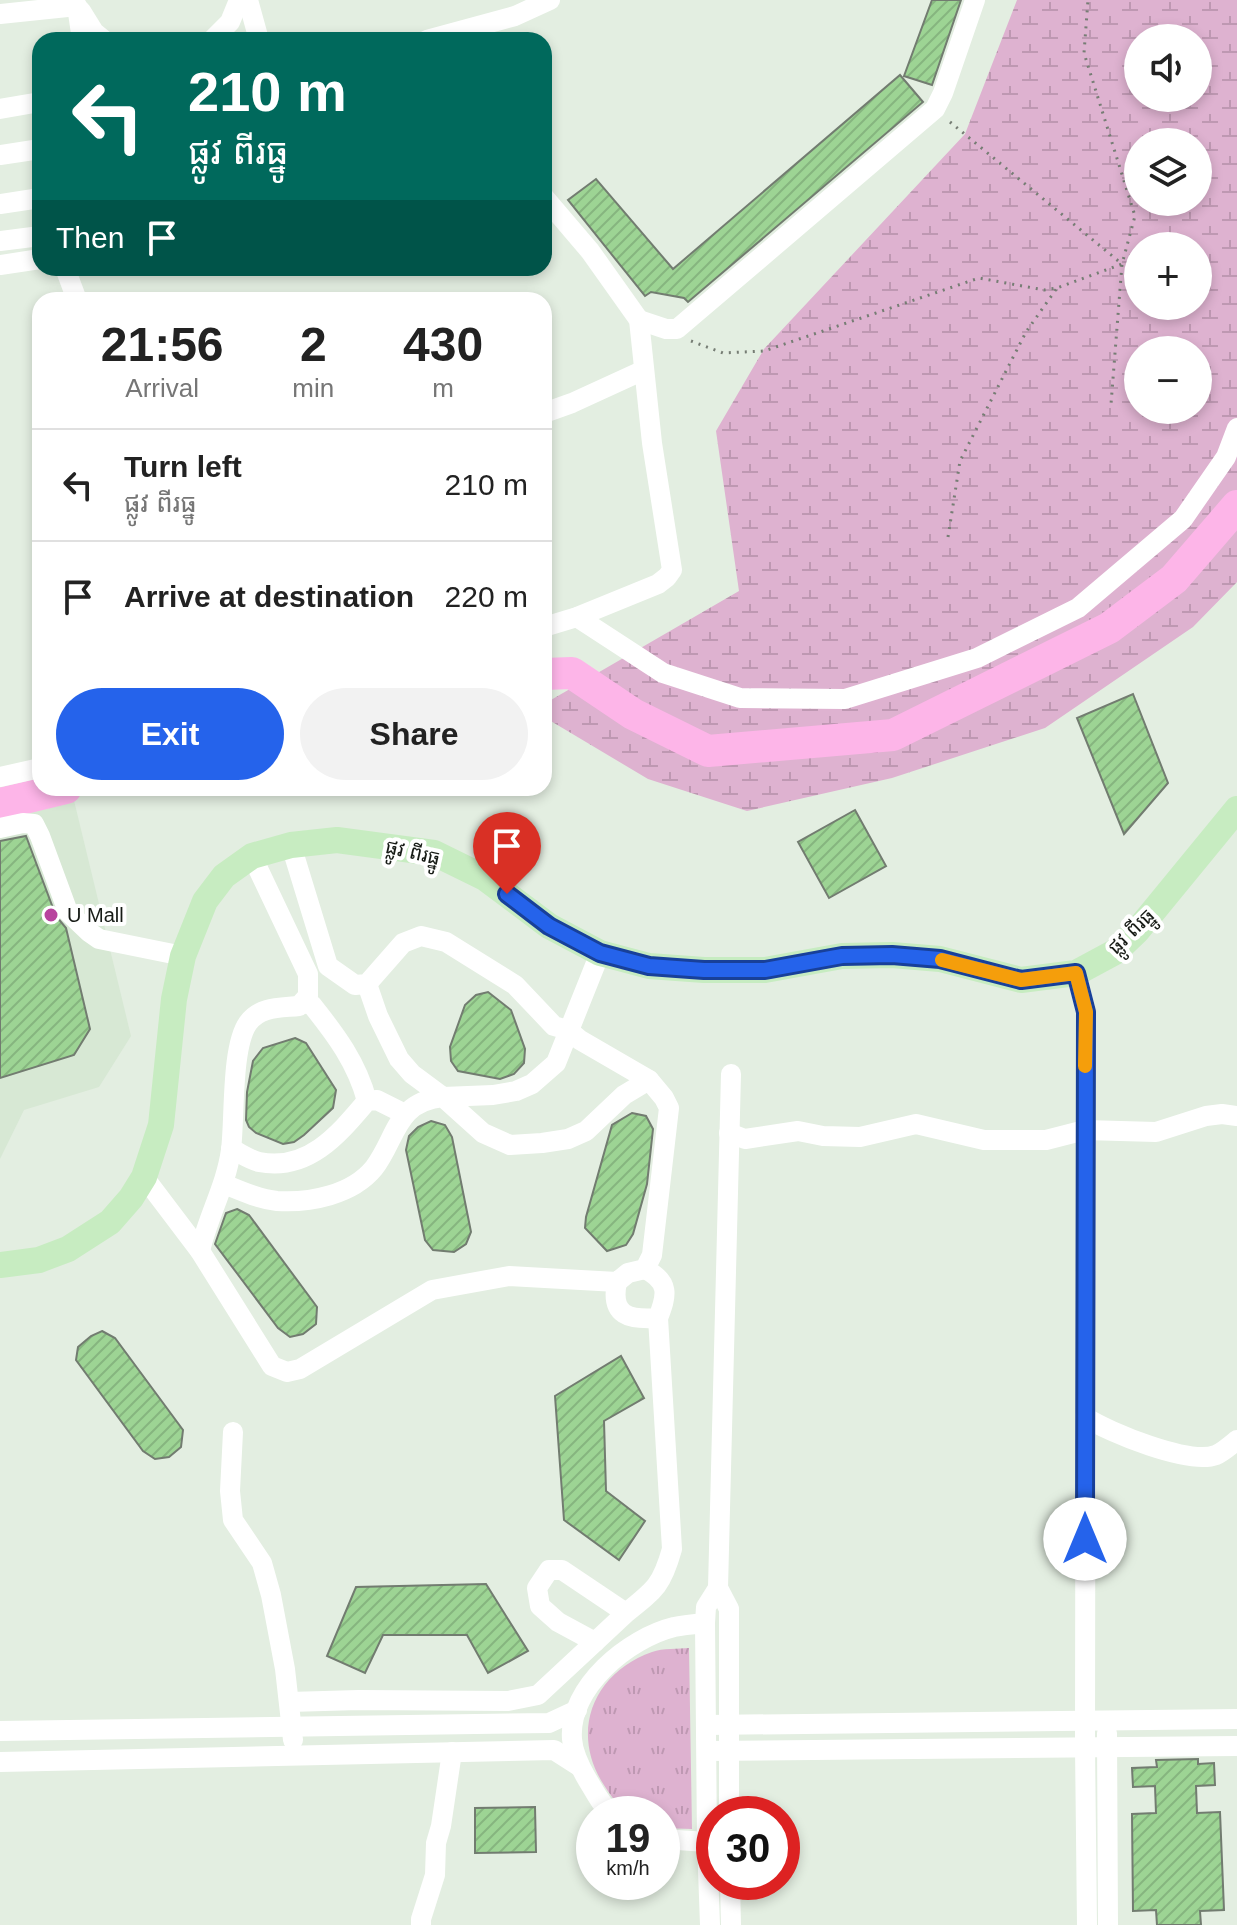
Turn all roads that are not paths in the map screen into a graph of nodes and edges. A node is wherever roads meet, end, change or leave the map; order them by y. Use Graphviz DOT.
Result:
graph roads {
  1 [pos="239,0"];
  2 [pos="248,0"];
  3 [pos="550,0"];
  4 [pos="975,0"];
  5 [pos="77,3"];
  6 [pos="0,14"];
  7 [pos="81,32"];
  8 [pos="94,32"];
  9 [pos="220,32"];
  10 [pos="257,32"];
  11 [pos="456,32"];
  12 [pos="32,103"];
  13 [pos="0,109"];
  14 [pos="32,150"];
  15 [pos="0,155"];
  16 [pos="32,199"];
  17 [pos="0,204"];
  18 [pos="552,206"];
  19 [pos="32,237"];
  20 [pos="0,241"];
  21 [pos="32,260"];
  22 [pos="0,265"];
  23 [pos="639,320"];
  24 [pos="644,370"];
  25 [pos="552,410"];
  26 [pos="1237,428"];
  27 [pos="577,617"];
  28 [pos="552,625"];
  29 [pos="32,770"];
  30 [pos="0,777"];
  31 [pos="1237,809"];
  32 [pos="0,828"];
  33 [pos="291,845"];
  34 [pos="252,856"];
  35 [pos="600,953"];
  36 [pos="183,956"];
  37 [pos="328,966"];
  38 [pos="1076,973"];
  39 [pos="308,974"];
  40 [pos="367,984"];
  41 [pos="304,1003"];
  42 [pos="568,1030"];
  43 [pos="731,1074"];
  44 [pos="649,1080"];
  45 [pos="443,1097"];
  46 [pos="367,1101"];
  47 [pos="405,1114"];
  48 [pos="1237,1116"];
  49 [pos="1085,1130"];
  50 [pos="729,1133"];
  51 [pos="231,1149"];
  52 [pos="144,1177"];
  53 [pos="224,1184"];
  54 [pos="200,1251"];
  55 [pos="0,1265"];
  56 [pos="645,1269"];
  57 [pos="617,1282"];
  58 [pos="658,1318"];
  59 [pos="1085,1417"];
  60 [pos="233,1432"];
  61 [pos="1237,1440"];
  62 [pos="718,1588"];
  63 [pos="626,1613"];
  64 [pos="705,1623"];
  65 [pos="595,1642"];
  66 [pos="289,1702"];
  67 [pos="577,1710"];
  68 [pos="1237,1719"];
  69 [pos="1107,1720"];
  70 [pos="1085,1721"];
  71 [pos="708,1725"];
  72 [pos="730,1725"];
  73 [pos="292,1727"];
  74 [pos="0,1731"];
  75 [pos="1237,1746"];
  76 [pos="1085,1747"];
  77 [pos="1106,1747"];
  78 [pos="707,1751"];
  79 [pos="729,1751"];
  80 [pos="452,1752"];
  81 [pos="294,1756"];
  82 [pos="0,1762"];
  83 [pos="579,1766"];
  84 [pos="597,1796"];
  85 [pos="707,1796"];
  86 [pos="729,1796"];
  87 [pos="709,1900"];
  88 [pos="730,1900"];
  89 [pos="421,1925"];
  90 [pos="710,1925"];
  91 [pos="731,1925"];
  92 [pos="1087,1925"];
  93 [pos="1108,1925"];
  1 -- 9 [label="street"];
  2 -- 10 [label="street"];
  3 -- 11 [label="street"];
  4 -- 23 [label="street"];
  5 -- 6 [label="street"];
  5 -- 7 [label="street"];
  5 -- 8 [label="street"];
  12 -- 13 [label="street"];
  14 -- 15 [label="street"];
  16 -- 17 [label="street"];
  18 -- 23 [label="street"];
  19 -- 20 [label="street"];
  21 -- 22 [label="street"];
  23 -- 24 [label="street"];
  24 -- 25 [label="street"];
  24 -- 27 [label="street"];
  26 -- 27 [label="street"];
  27 -- 28 [label="street"];
  29 -- 30 [label="street"];
  31 -- 38 [label="main road, ផ្លូវ ពីរធ្នូ"];
  32 -- 36 [label="street"];
  33 -- 34 [label="main road, ផ្លូវ ពីរធ្នូ"];
  33 -- 35 [label="main road, ផ្លូវ ពីរធ្នូ"];
  33 -- 37 [label="street"];
  34 -- 36 [label="main road, ផ្លូវ ពីរធ្នូ"];
  34 -- 39 [label="street"];
  35 -- 38 [label="main road, ផ្លូវ ពីរធ្នូ"];
  35 -- 42 [label="street"];
  36 -- 52 [label="main road, ផ្លូវ ពីរធ្នូ"];
  37 -- 39 [label="street"];
  37 -- 40 [label="street"];
  38 -- 49 [label="street"];
  39 -- 41 [label="street"];
  40 -- 42 [label="street"];
  40 -- 45 [label="street"];
  41 -- 46 [label="street"];
  41 -- 51 [label="street"];
  42 -- 44 [label="street"];
  42 -- 45 [label="street"];
  43 -- 50 [label="street"];
  44 -- 45 [label="street"];
  44 -- 56 [label="street"];
  45 -- 47 [label="street"];
  46 -- 47 [label="street"];
  46 -- 51 [label="street"];
  47 -- 53 [label="street"];
  48 -- 49 [label="street"];
  49 -- 50 [label="street"];
  49 -- 59 [label="street"];
  50 -- 62 [label="street"];
  51 -- 53 [label="street"];
  52 -- 54 [label="street"];
  52 -- 55 [label="main road, ផ្លូវ ពីរធ្នូ"];
  53 -- 54 [label="street"];
  54 -- 57 [label="street"];
  56 -- 57 [label="street"];
  56 -- 58 [label="street"];
  57 -- 58 [label="street"];
  58 -- 63 [label="street"];
  59 -- 61 [label="street"];
  59 -- 70 [label="street"];
  60 -- 66 [label="street"];
  62 -- 64 [label="street"];
  62 -- 72 [label="street"];
  63 -- 65 [label="street"];
  63 -- 65 [label="street"];
  64 -- 67 [label="street"];
  64 -- 71 [label="street"];
  65 -- 66 [label="street"];
  66 -- 73 [label="street"];
  67 -- 73 [label="street"];
  67 -- 83 [label="street"];
  68 -- 69 [label="street"];
  69 -- 70 [label="street"];
  69 -- 77 [label="street"];
  70 -- 72 [label="street"];
  70 -- 76 [label="street"];
  71 -- 72 [label="street"];
  71 -- 78 [label="street"];
  72 -- 79 [label="street"];
  73 -- 74 [label="street"];
  73 -- 81 [label="street"];
  75 -- 77 [label="street"];
  76 -- 77 [label="street"];
  76 -- 79 [label="street"];
  76 -- 92 [label="street"];
  77 -- 93 [label="street"];
  78 -- 79 [label="street"];
  78 -- 85 [label="street"];
  79 -- 86 [label="street"];
  80 -- 81 [label="street"];
  80 -- 83 [label="street"];
  80 -- 89 [label="street"];
  81 -- 82 [label="street"];
  83 -- 84 [label="street"];
  87 -- 90 [label="street"];
  88 -- 91 [label="street"];
}
